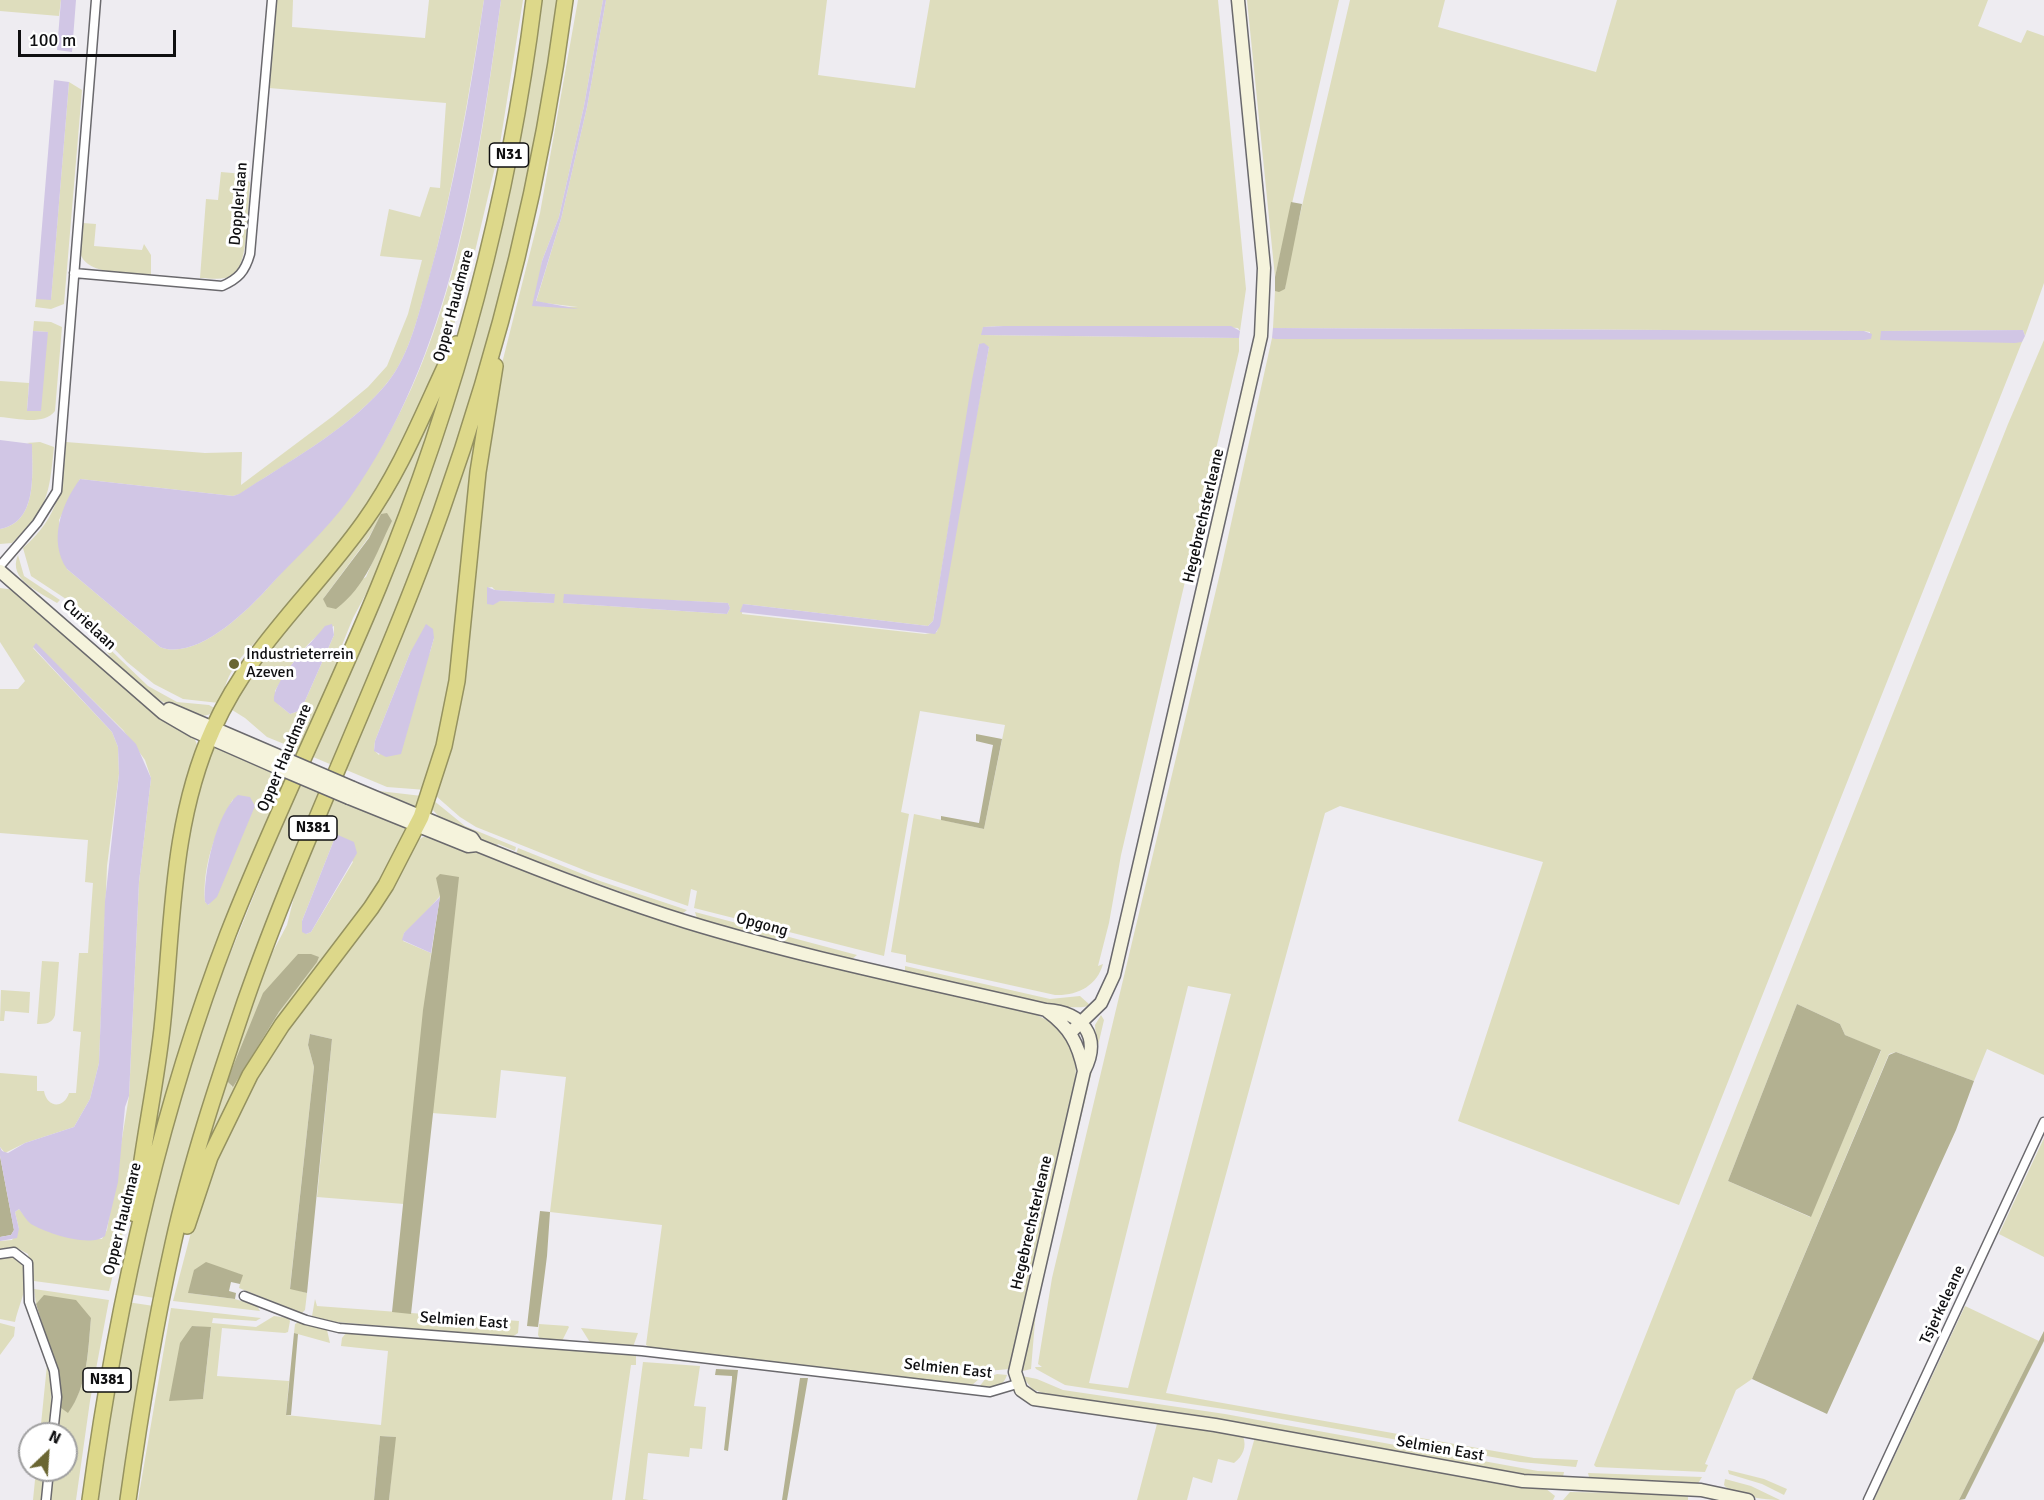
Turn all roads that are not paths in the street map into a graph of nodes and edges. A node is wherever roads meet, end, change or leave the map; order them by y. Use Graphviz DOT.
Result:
graph roads {
  1 [pos="96,0"];
  2 [pos="272,0"];
  3 [pos="534,0"];
  4 [pos="565,0"];
  5 [pos="1238,0"];
  6 [pos="74,273"];
  7 [pos="447,375"];
  8 [pos="488,383"];
  9 [pos="0,568"];
  10 [pos="211,733"];
  11 [pos="279,762"];
  12 [pos="419,822"];
  13 [pos="1046,1010"];
  14 [pos="1082,1023"];
  15 [pos="1071,1032"];
  16 [pos="1084,1071"];
  17 [pos="2044,1122"];
  18 [pos="0,1254"];
  19 [pos="130,1262"];
  20 [pos="165,1282"];
  21 [pos="244,1296"];
  22 [pos="1017,1384"];
  23 [pos="54,1422"];
  24 [pos="48,1482"];
  25 [pos="46,1500"];
  26 [pos="90,1500"];
  27 [pos="128,1500"];
  28 [pos="1748,1500"];
  29 [pos="1869,1500"];
  1 -- 6 [label="street"];
  2 -- 6 [label="street, Dopplerlaan"];
  3 -- 7 [label="highway, Opper Haudmare / N31"];
  4 -- 8 [label="highway, N31"];
  5 -- 14 [label="main road, Hegebrechsterleane"];
  6 -- 9 [label="street"];
  7 -- 10 [label="highway, N381"];
  7 -- 19 [label="highway, Opper Haudmare / N381"];
  8 -- 12 [label="highway, N381"];
  8 -- 20 [label="highway, N381"];
  9 -- 10 [label="main road, Curielaan"];
  10 -- 11 [label="main road, Curielaan"];
  10 -- 19 [label="highway, N381"];
  11 -- 12 [label="main road, Opgong, bridge"];
  12 -- 13 [label="main road, Opgong"];
  12 -- 20 [label="highway, N381"];
  13 -- 14 [label="main road, Opgong"];
  13 -- 15 [label="main road, Opgong"];
  14 -- 15 [label="main road, Hegebrechsterleane"];
  14 -- 16 [label="main road, Hegebrechsterleane"];
  15 -- 16 [label="main road, Hegebrechsterleane"];
  16 -- 22 [label="main road, Hegebrechsterleane"];
  17 -- 29 [label="street, Tsjerkeleane"];
  18 -- 23 [label="street"];
  19 -- 26 [label="highway, Opper Haudmare / N381"];
  20 -- 27 [label="highway, N381"];
  21 -- 22 [label="street, Selmien East"];
  22 -- 28 [label="main road, Selmien East"];
  24 -- 25 [label="street"];
}
